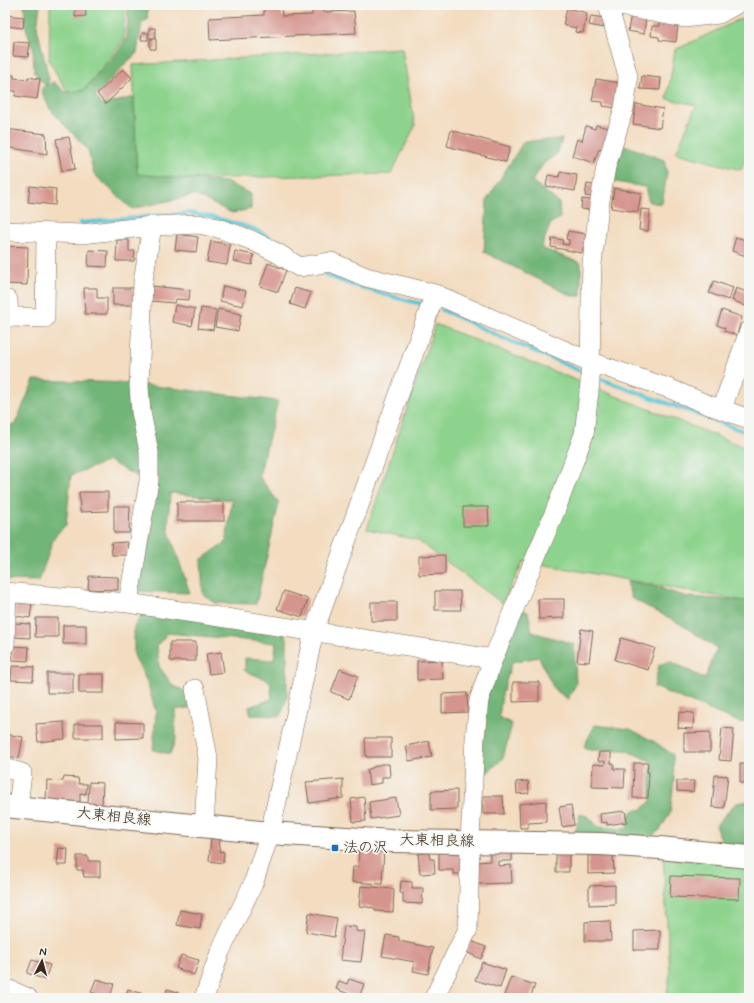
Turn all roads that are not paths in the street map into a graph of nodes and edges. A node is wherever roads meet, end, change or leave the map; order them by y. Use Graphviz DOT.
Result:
graph roads {
  1 [pos="608,5"];
  2 [pos="614,5"];
  3 [pos="735,5"];
  4 [pos="152,226"];
  5 [pos="5,231"];
  6 [pos="46,233"];
  7 [pos="434,294"];
  8 [pos="5,300"];
  9 [pos="749,331"];
  10 [pos="749,364"];
  11 [pos="590,372"];
  12 [pos="733,377"];
  13 [pos="722,410"];
  14 [pos="749,419"];
  15 [pos="6,592"];
  16 [pos="128,603"];
  17 [pos="314,631"];
  18 [pos="5,645"];
  19 [pos="493,659"];
  20 [pos="195,689"];
  21 [pos="5,768"];
  22 [pos="12,807"];
  23 [pos="204,826"];
  24 [pos="270,833"];
  25 [pos="470,842"];
  26 [pos="749,857"];
  27 [pos="5,988"];
  28 [pos="28,998"];
  29 [pos="204,998"];
  30 [pos="434,998"];
  1 -- 11 [label="street"];
  2 -- 3 [label="street"];
  4 -- 6 [label="street"];
  4 -- 7 [label="street"];
  4 -- 16 [label="street"];
  5 -- 6 [label="street"];
  6 -- 8 [label="street"];
  7 -- 11 [label="street"];
  7 -- 17 [label="street"];
  9 -- 12 [label="street"];
  10 -- 12 [label="street"];
  11 -- 13 [label="street"];
  11 -- 19 [label="street"];
  12 -- 13 [label="street"];
  13 -- 14 [label="street"];
  15 -- 16 [label="street"];
  15 -- 18 [label="street"];
  16 -- 17 [label="street"];
  17 -- 19 [label="street"];
  17 -- 24 [label="street"];
  19 -- 25 [label="street"];
  20 -- 23 [label="street"];
  21 -- 22 [label="street"];
  22 -- 23 [label="main road, 大東相良線"];
  23 -- 24 [label="main road, 大東相良線"];
  24 -- 25 [label="main road, 大東相良線"];
  24 -- 29 [label="street"];
  25 -- 26 [label="main road, 大東相良線"];
  25 -- 30 [label="street"];
  27 -- 28 [label="street"];
}
